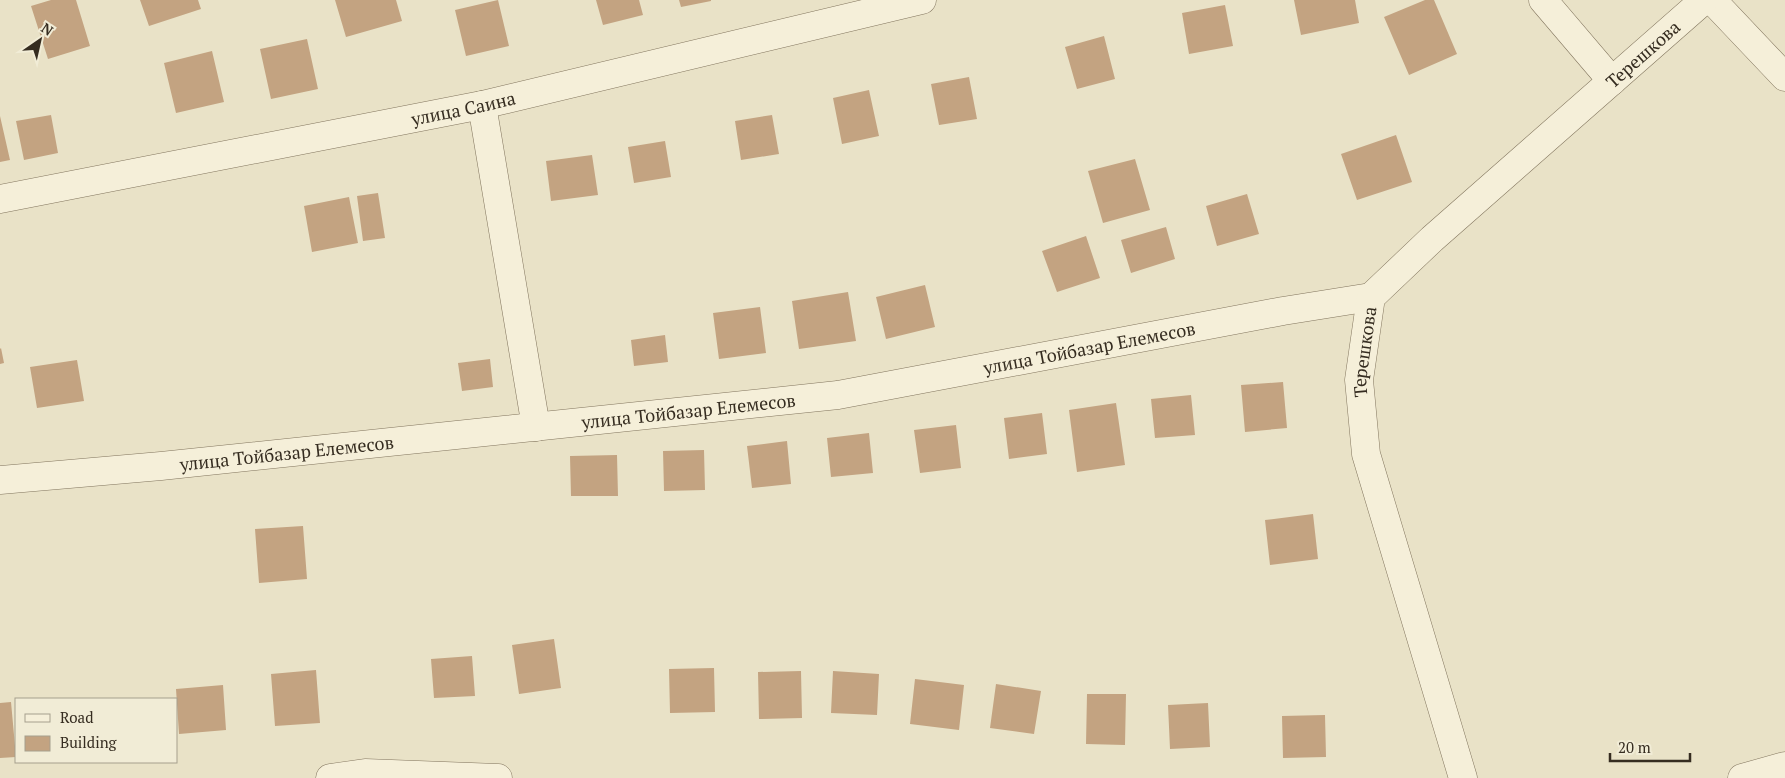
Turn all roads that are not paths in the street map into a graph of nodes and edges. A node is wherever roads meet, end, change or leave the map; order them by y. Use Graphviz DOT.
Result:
graph roads {
  1 [pos="922,0"];
  2 [pos="1543,0"];
  3 [pos="1704,0"];
  4 [pos="1712,0"];
  5 [pos="1785,77"];
  6 [pos="1612,81"];
  7 [pos="482,105"];
  8 [pos="0,199"];
  9 [pos="1371,297"];
  10 [pos="536,427"];
  11 [pos="0,480"];
  12 [pos="1785,766"];
  13 [pos="330,778"];
  14 [pos="498,778"];
  15 [pos="1463,778"];
  16 [pos="1742,778"];
  1 -- 7 [label="street, улица Саина"];
  2 -- 6 [label="street"];
  3 -- 6 [label="street, Терешкова"];
  4 -- 5 [label="street"];
  6 -- 9 [label="street, Терешкова"];
  7 -- 8 [label="street, улица Саина"];
  7 -- 10 [label="street"];
  9 -- 10 [label="street, улица Тойбазар Елемесов"];
  9 -- 15 [label="street, Терешкова"];
  10 -- 11 [label="street, улица Тойбазар Елемесов"];
  12 -- 16 [label="street"];
  13 -- 14 [label="street"];
}
